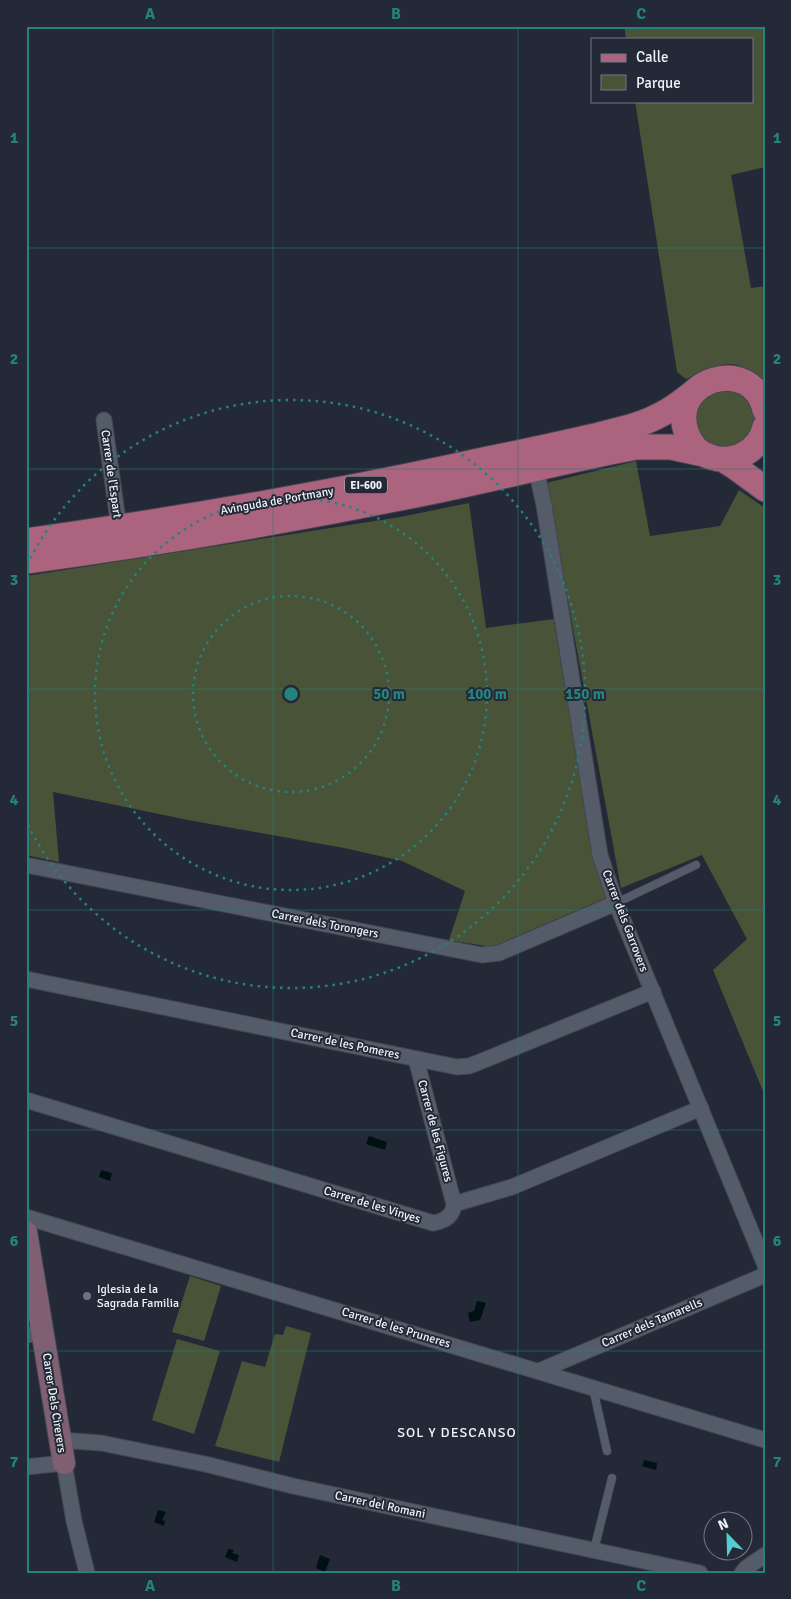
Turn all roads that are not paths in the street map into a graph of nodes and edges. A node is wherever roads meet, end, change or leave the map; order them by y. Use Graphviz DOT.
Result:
graph roads {
  1 [pos="755,388"];
  2 [pos="694,392"];
  3 [pos="765,410"];
  4 [pos="104,420"];
  5 [pos="764,435"];
  6 [pos="713,457"];
  7 [pos="536,469"];
  8 [pos="765,489"];
  9 [pos="119,528"];
  10 [pos="26,542"];
  11 [pos="26,561"];
  12 [pos="696,864"];
  13 [pos="26,865"];
  14 [pos="616,904"];
  15 [pos="26,979"];
  16 [pos="653,992"];
  17 [pos="416,1059"];
  18 [pos="26,1100"];
  19 [pos="701,1108"];
  20 [pos="454,1204"];
  21 [pos="26,1217"];
  22 [pos="26,1232"];
  23 [pos="765,1265"];
  24 [pos="765,1275"];
  25 [pos="34,1334"];
  26 [pos="539,1371"];
  27 [pos="593,1388"];
  28 [pos="60,1440"];
  29 [pos="765,1440"];
  30 [pos="607,1451"];
  31 [pos="64,1463"];
  32 [pos="26,1467"];
  33 [pos="612,1478"];
  34 [pos="594,1550"];
  35 [pos="765,1555"];
  36 [pos="89,1572"];
  37 [pos="700,1573"];
  38 [pos="742,1573"];
  1 -- 2 [label="main road, EI-600"];
  1 -- 3 [label="main road, EI-600"];
  2 -- 6 [label="main road, EI-600"];
  2 -- 9 [label="main road, Avinguda de Portmany / EI-600"];
  4 -- 9 [label="street, Carrer de l'Espart"];
  5 -- 6 [label="main road, EI-600"];
  6 -- 7 [label="main road, Avinguda de Portmany / EI-600"];
  6 -- 8 [label="main road, EI-600"];
  7 -- 11 [label="main road, Avinguda de Portmany / EI-600"];
  7 -- 14 [label="street, Carrer dels Garrovers"];
  9 -- 10 [label="main road, Avinguda de Portmany / EI-600"];
  12 -- 14 [label="lane"];
  13 -- 14 [label="street, Carrer dels Torongers"];
  14 -- 16 [label="street, Carrer dels Garrovers"];
  15 -- 17 [label="street, Carrer de les Pomeres"];
  16 -- 17 [label="street, Carrer de les Pomeres"];
  16 -- 19 [label="street, Carrer dels Garrovers"];
  17 -- 20 [label="street, Carrer de les Figures"];
  18 -- 20 [label="street, Carrer de les Vinyes"];
  19 -- 20 [label="street"];
  19 -- 23 [label="street, Carrer dels Garrovers"];
  21 -- 26 [label="street, Carrer de les Pruneres"];
  22 -- 25 [label="street, Carrer Dels Cirerers"];
  24 -- 26 [label="street, Carrer dels Tamarells"];
  25 -- 28 [label="street, Carrer Dels Cirerers"];
  26 -- 27 [label="street, Carrer de les Pruneres"];
  27 -- 29 [label="street, Carrer de les Pruneres"];
  27 -- 30 [label="lane"];
  28 -- 31 [label="street, Carrer Dels Cirerers"];
  28 -- 34 [label="street, Carrer del Romani"];
  31 -- 32 [label="street"];
  31 -- 36 [label="street, Carrer Dels Cirerers"];
  33 -- 34 [label="lane"];
  34 -- 37 [label="street, Carrer del Romani"];
  35 -- 38 [label="street"];
}
